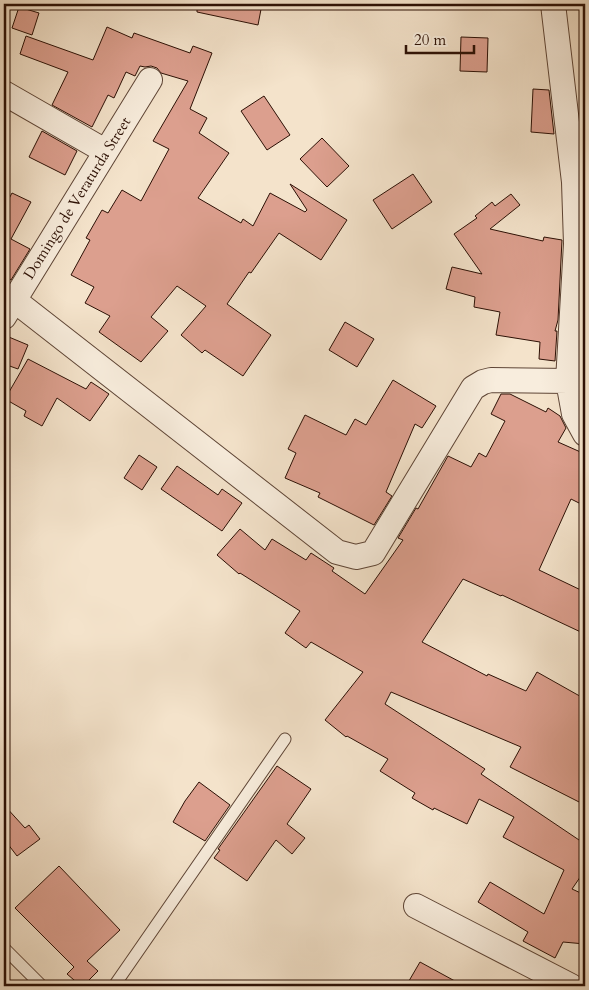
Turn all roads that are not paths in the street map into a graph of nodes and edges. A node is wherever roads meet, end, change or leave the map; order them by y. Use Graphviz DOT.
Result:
graph roads {
  1 [pos="553,4"];
  2 [pos="150,80"];
  3 [pos="4,93"];
  4 [pos="105,151"];
  5 [pos="580,184"];
  6 [pos="9,308"];
  7 [pos="568,381"];
  8 [pos="585,434"];
  9 [pos="285,739"];
  10 [pos="416,906"];
  11 [pos="4,948"];
  12 [pos="42,986"];
  13 [pos="114,986"];
  14 [pos="571,986"];
  1 -- 5 [label="street"];
  2 -- 4 [label="street, Domingo de Veraturda Street"];
  3 -- 4 [label="street"];
  4 -- 6 [label="street, Domingo de Veraturda Street"];
  5 -- 7 [label="street"];
  6 -- 7 [label="street"];
  7 -- 8 [label="street"];
  9 -- 13 [label="lane"];
  10 -- 14 [label="street"];
  11 -- 12 [label="lane"];
}
